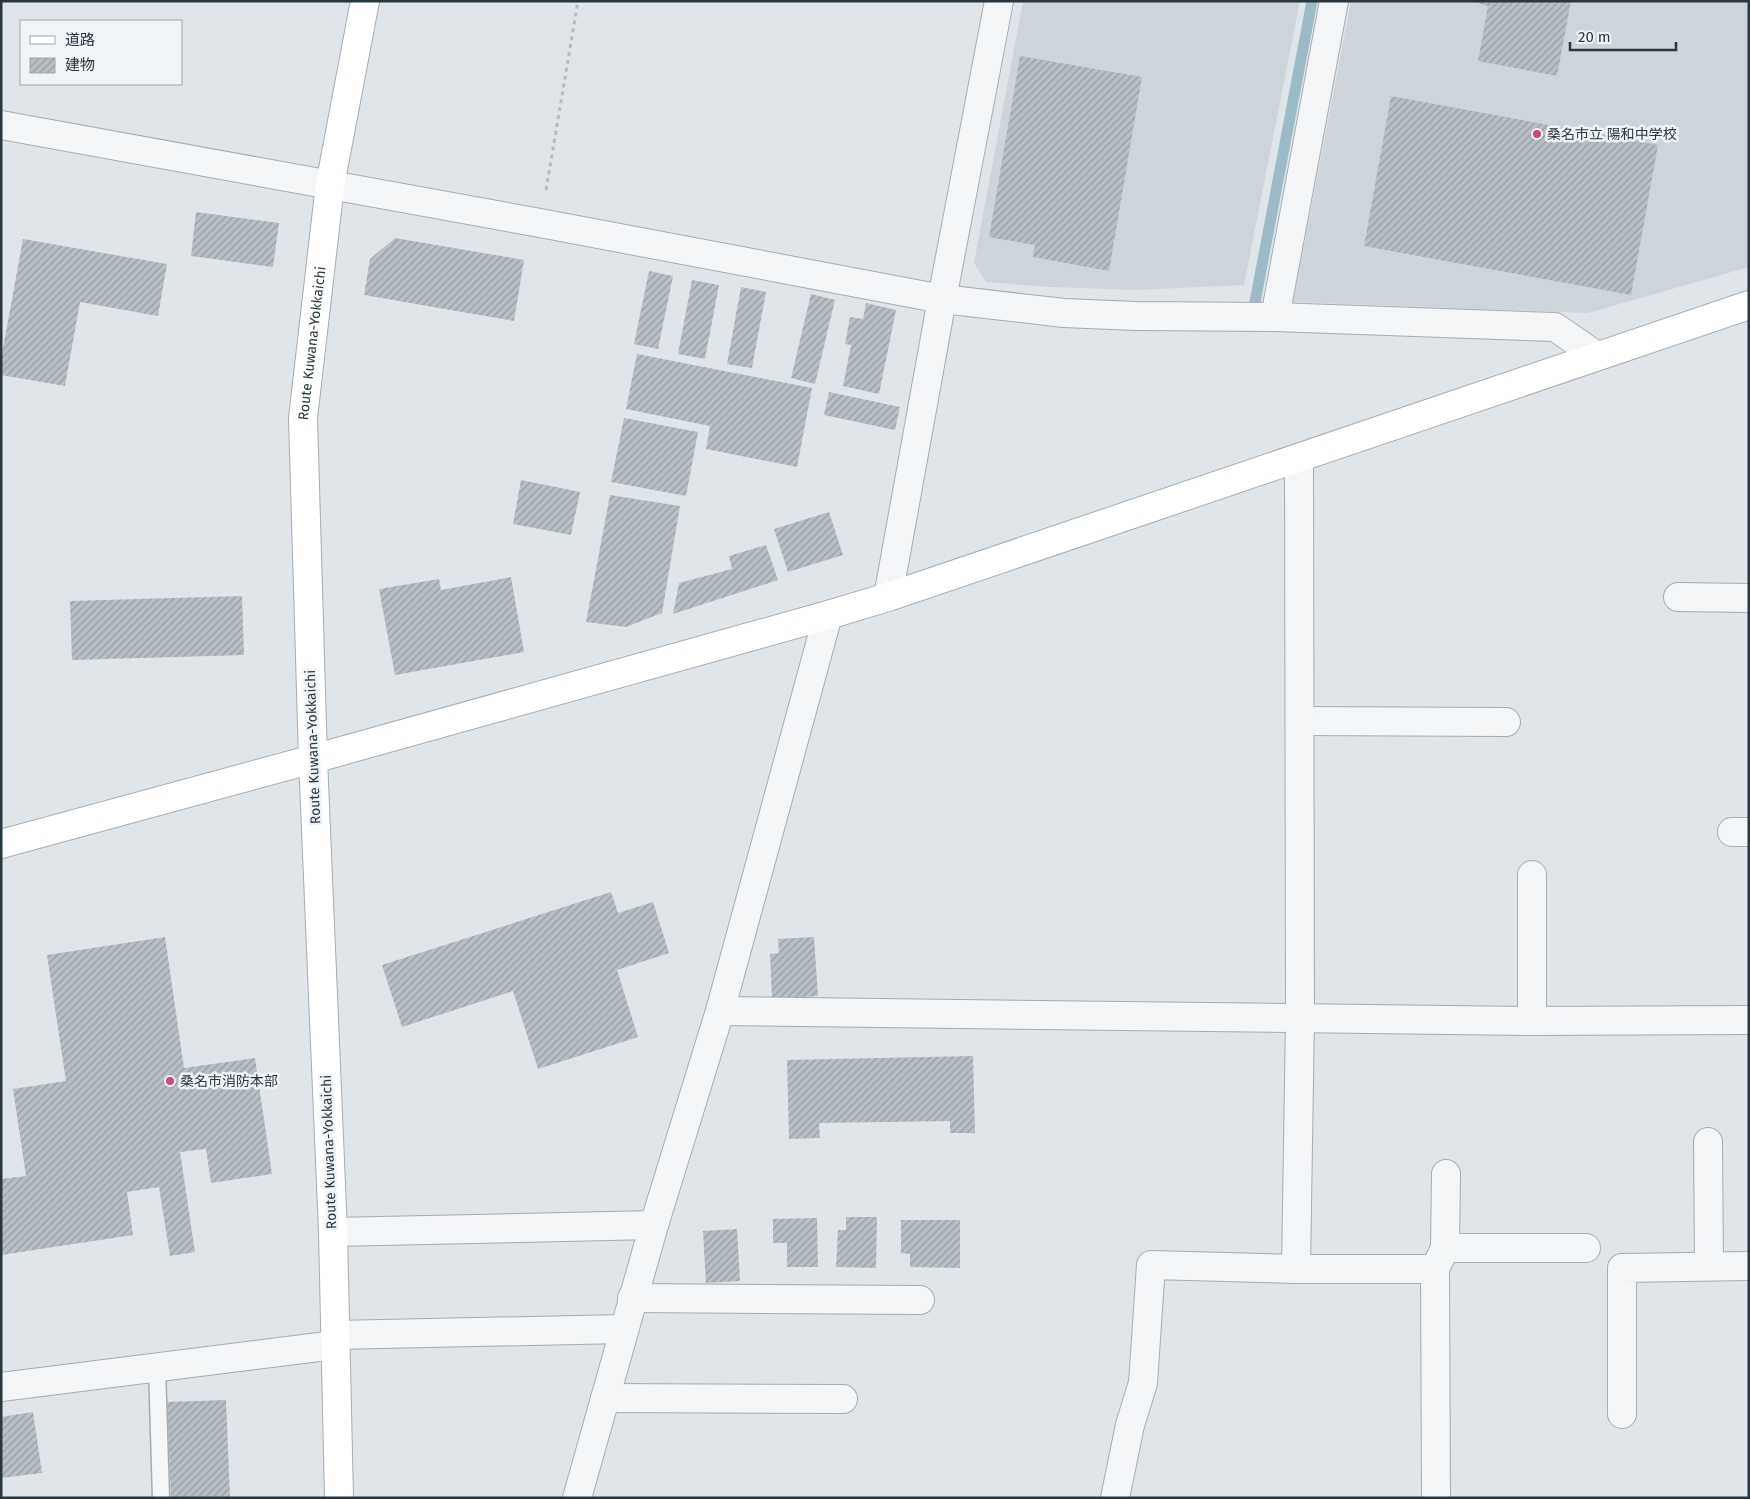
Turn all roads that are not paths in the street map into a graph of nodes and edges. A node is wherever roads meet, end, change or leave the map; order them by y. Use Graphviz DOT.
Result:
graph roads {
  1 [pos="365,1"];
  2 [pos="999,1"];
  3 [pos="1334,1"];
  4 [pos="1,125"];
  5 [pos="330,185"];
  6 [pos="942,299"];
  7 [pos="1749,305"];
  8 [pos="1275,317"];
  9 [pos="1597,356"];
  10 [pos="1298,458"];
  11 [pos="888,597"];
  12 [pos="1678,597"];
  13 [pos="1749,598"];
  14 [pos="828,615"];
  15 [pos="1300,721"];
  16 [pos="1506,722"];
  17 [pos="313,759"];
  18 [pos="1,844"];
  19 [pos="1532,875"];
  20 [pos="720,1011"];
  21 [pos="1300,1018"];
  22 [pos="1749,1020"];
  23 [pos="1532,1021"];
  24 [pos="1708,1142"];
  25 [pos="1446,1174"];
  26 [pos="654,1225"];
  27 [pos="333,1232"];
  28 [pos="1586,1248"];
  29 [pos="1440,1259"];
  30 [pos="1709,1266"];
  31 [pos="1749,1266"];
  32 [pos="1296,1269"];
  33 [pos="632,1298"];
  34 [pos="920,1300"];
  35 [pos="624,1329"];
  36 [pos="335,1340"];
  37 [pos="157,1367"];
  38 [pos="1,1387"];
  39 [pos="605,1398"];
  40 [pos="844,1399"];
  41 [pos="1622,1414"];
  42 [pos="161,1498"];
  43 [pos="339,1498"];
  44 [pos="577,1498"];
  45 [pos="1115,1498"];
  46 [pos="1436,1498"];
  1 -- 5 [label="street, Route Kuwana-Yokkaichi"];
  2 -- 6 [label="street"];
  3 -- 8 [label="street"];
  4 -- 5 [label="street"];
  5 -- 6 [label="street"];
  5 -- 17 [label="street, Route Kuwana-Yokkaichi"];
  6 -- 8 [label="street"];
  6 -- 11 [label="street"];
  7 -- 9 [label="street"];
  8 -- 9 [label="street"];
  9 -- 10 [label="street"];
  10 -- 11 [label="street"];
  10 -- 15 [label="street"];
  11 -- 14 [label="street"];
  12 -- 13 [label="street"];
  14 -- 17 [label="street"];
  14 -- 20 [label="street"];
  15 -- 16 [label="street"];
  15 -- 21 [label="street"];
  17 -- 18 [label="street"];
  17 -- 27 [label="street, Route Kuwana-Yokkaichi"];
  19 -- 23 [label="street"];
  20 -- 21 [label="street"];
  20 -- 26 [label="street"];
  21 -- 23 [label="street"];
  21 -- 32 [label="street"];
  22 -- 23 [label="street"];
  24 -- 30 [label="street"];
  25 -- 29 [label="street"];
  26 -- 27 [label="street"];
  26 -- 33 [label="street"];
  27 -- 36 [label="street, Route Kuwana-Yokkaichi"];
  28 -- 29 [label="street"];
  29 -- 32 [label="street"];
  29 -- 46 [label="street"];
  30 -- 31 [label="street"];
  30 -- 41 [label="street"];
  32 -- 45 [label="street"];
  33 -- 34 [label="street"];
  33 -- 35 [label="street"];
  35 -- 36 [label="street"];
  35 -- 39 [label="street"];
  36 -- 37 [label="street"];
  36 -- 43 [label="street, Route Kuwana-Yokkaichi"];
  37 -- 38 [label="street"];
  37 -- 42 [label="lane"];
  39 -- 40 [label="street"];
  39 -- 44 [label="street"];
}
